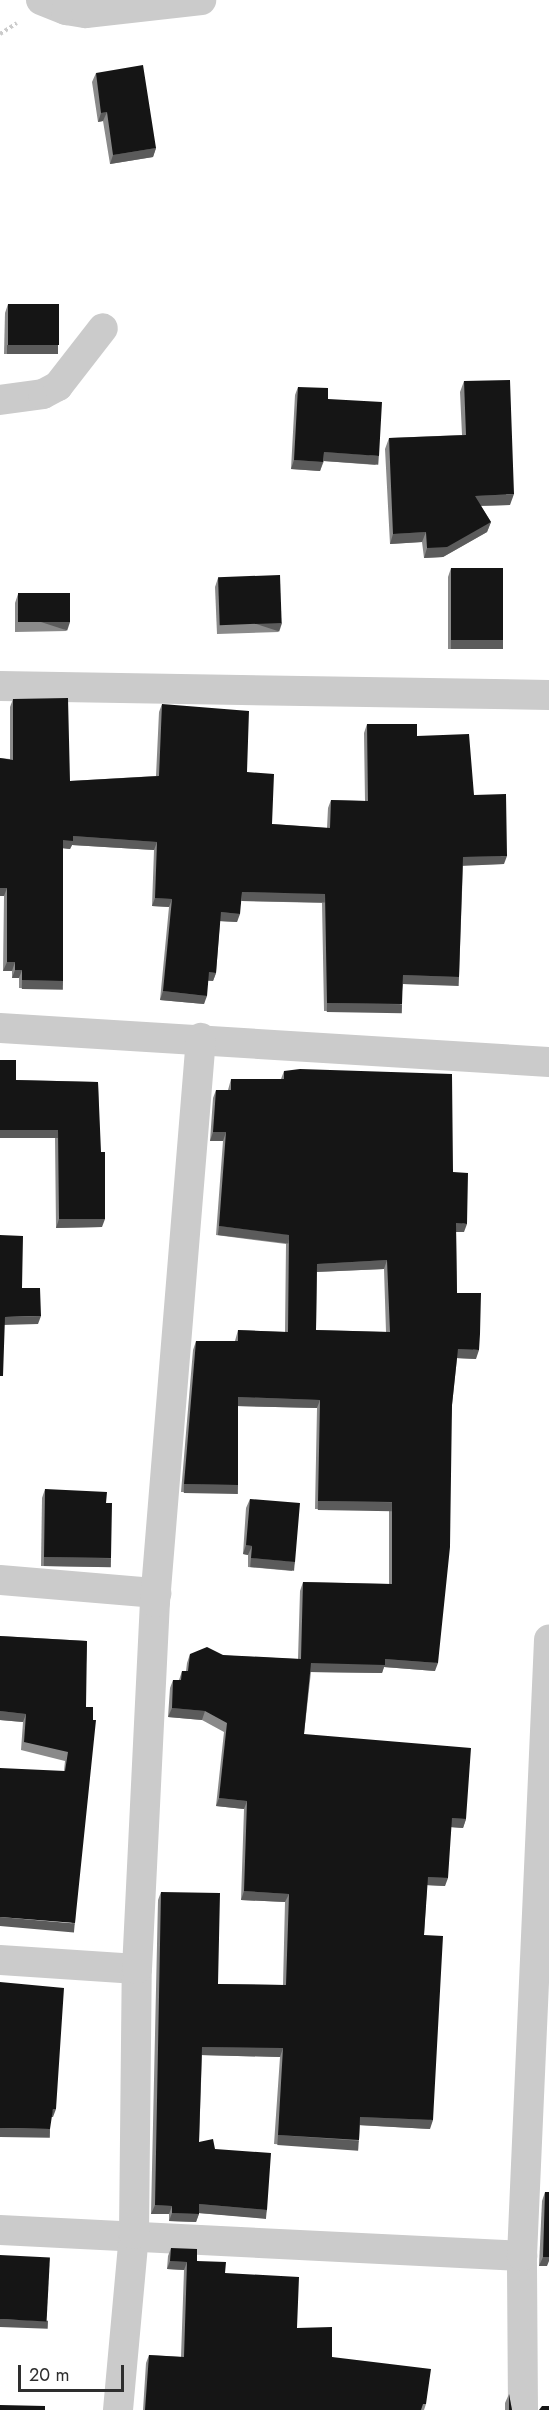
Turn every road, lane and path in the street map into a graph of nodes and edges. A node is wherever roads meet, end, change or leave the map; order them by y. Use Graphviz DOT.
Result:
graph roads {
  1 [pos="41,0"];
  2 [pos="201,0"];
  3 [pos="102,328"];
  4 [pos="0,400"];
  5 [pos="0,686"];
  6 [pos="549,695"];
  7 [pos="0,1028"];
  8 [pos="201,1038"];
  9 [pos="549,1062"];
  10 [pos="0,1580"];
  11 [pos="156,1593"];
  12 [pos="549,1658"];
  13 [pos="0,1960"];
  14 [pos="137,1969"];
  15 [pos="0,2230"];
  16 [pos="134,2234"];
  17 [pos="522,2256"];
  18 [pos="118,2410"];
  19 [pos="523,2410"];
  1 -- 2 [label="street"];
  3 -- 4 [label="street"];
  5 -- 6 [label="street"];
  7 -- 8 [label="street"];
  8 -- 9 [label="street"];
  8 -- 11 [label="street"];
  10 -- 11 [label="street"];
  11 -- 14 [label="street"];
  12 -- 17 [label="street"];
  13 -- 14 [label="street"];
  14 -- 16 [label="street"];
  15 -- 16 [label="street"];
  16 -- 17 [label="street"];
  16 -- 18 [label="street"];
  17 -- 19 [label="street"];
}
